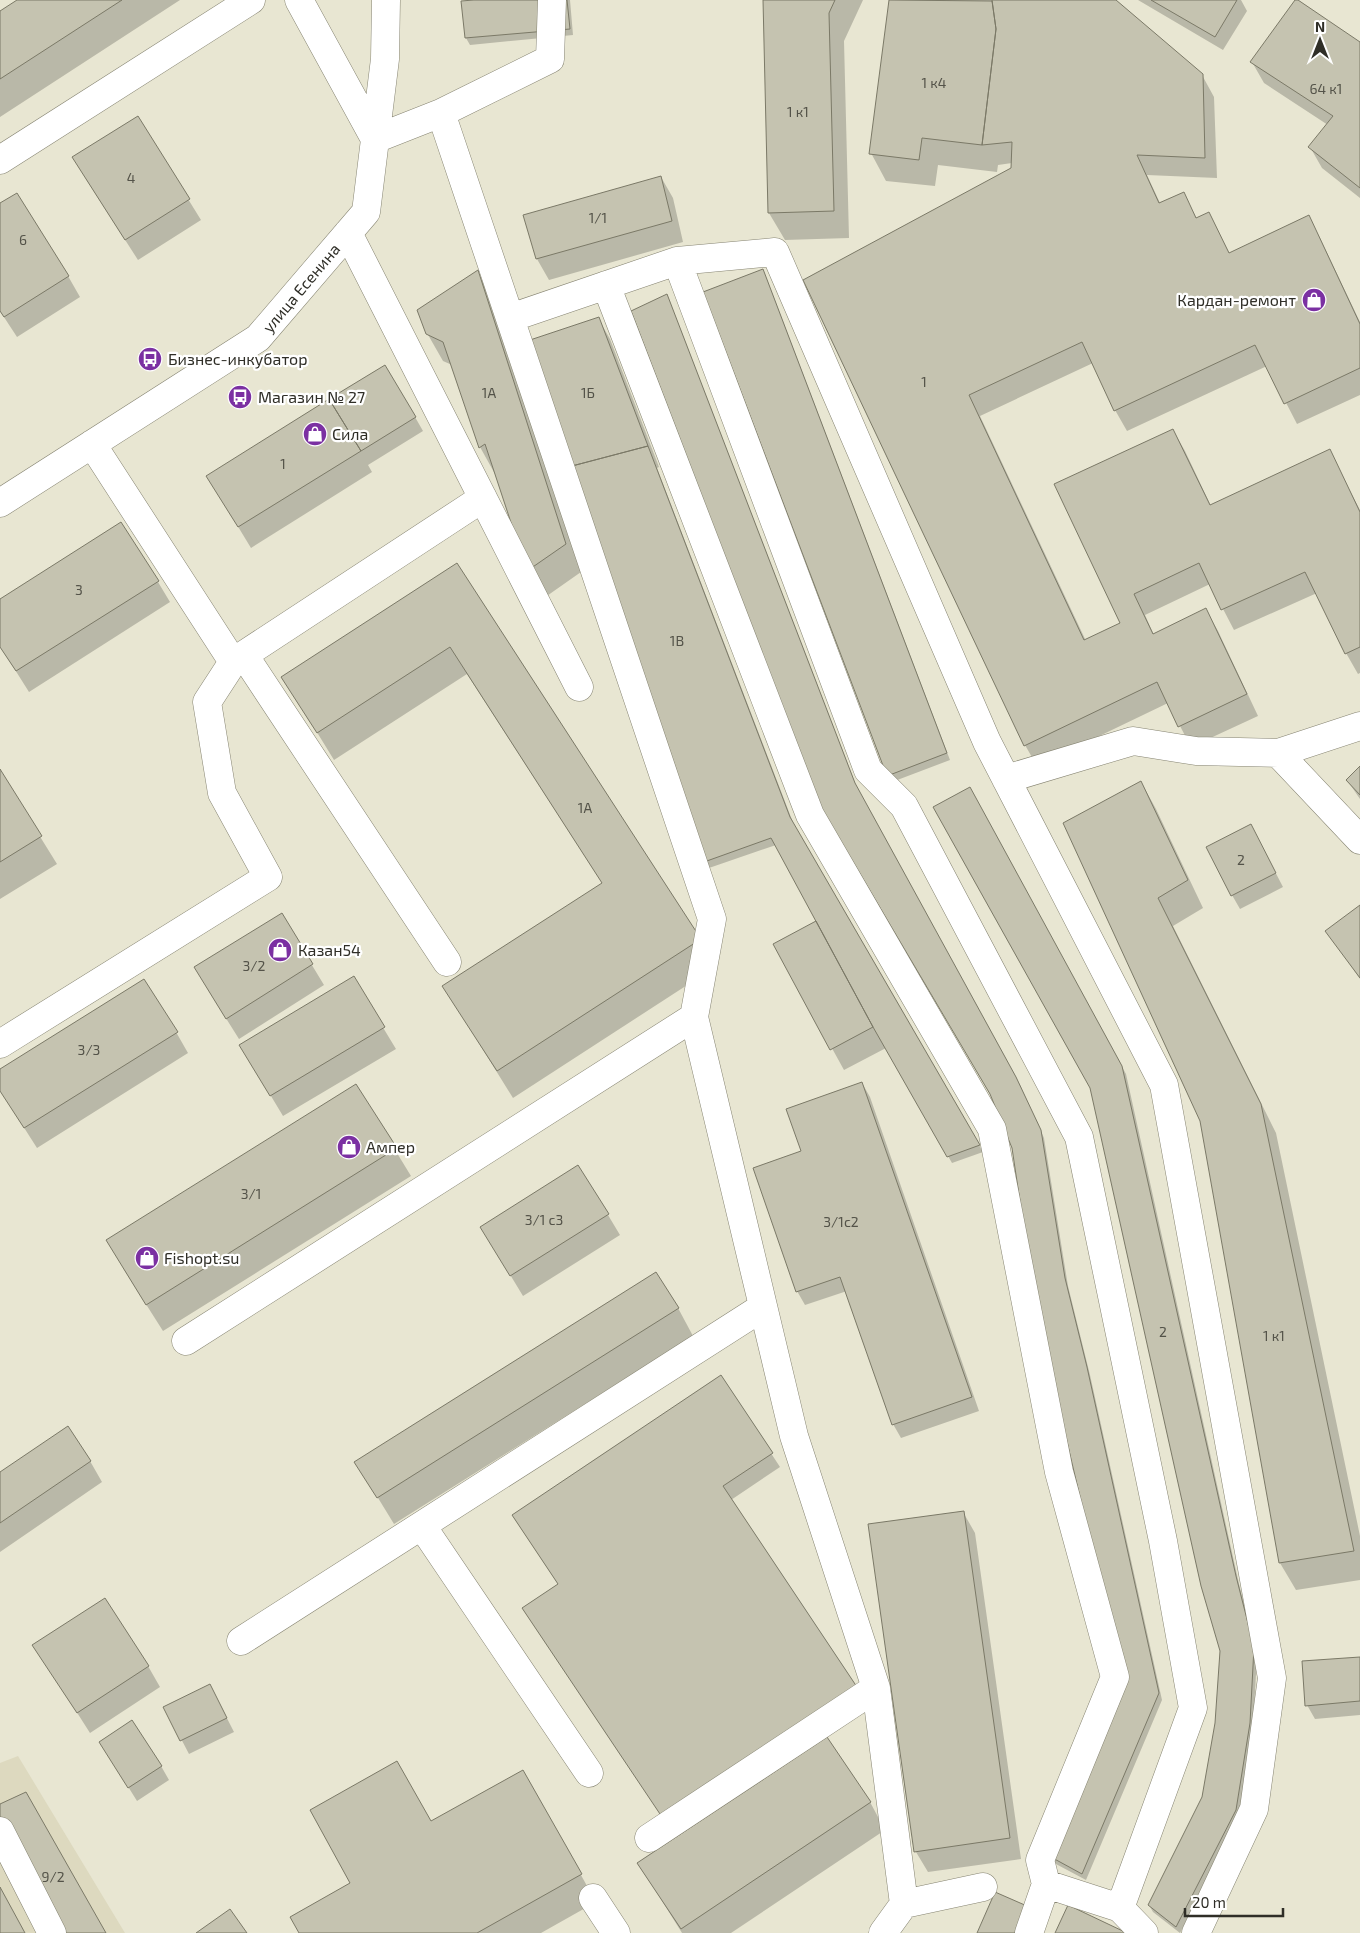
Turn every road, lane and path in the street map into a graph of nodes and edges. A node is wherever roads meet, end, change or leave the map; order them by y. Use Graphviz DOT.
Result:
graph roads {
  1 [pos="250,0"];
  2 [pos="299,0"];
  3 [pos="386,0"];
  4 [pos="552,0"];
  5 [pos="441,113"];
  6 [pos="375,139"];
  7 [pos="0,160"];
  8 [pos="348,233"];
  9 [pos="677,260"];
  10 [pos="606,285"];
  11 [pos="510,318"];
  12 [pos="92,444"];
  13 [pos="483,498"];
  14 [pos="0,503"];
  15 [pos="238,658"];
  16 [pos="579,687"];
  17 [pos="1360,726"];
  18 [pos="1278,753"];
  19 [pos="1006,779"];
  20 [pos="1360,840"];
  21 [pos="447,962"];
  22 [pos="694,1017"];
  23 [pos="0,1044"];
  24 [pos="763,1307"];
  25 [pos="186,1340"];
  26 [pos="422,1526"];
  27 [pos="241,1641"];
  28 [pos="876,1688"];
  29 [pos="589,1773"];
  30 [pos="0,1831"];
  31 [pos="649,1838"];
  32 [pos="1046,1884"];
  33 [pos="983,1887"];
  34 [pos="593,1898"];
  35 [pos="904,1904"];
  36 [pos="1120,1908"];
  37 [pos="52,1933"];
  38 [pos="616,1933"];
  39 [pos="882,1933"];
  40 [pos="1029,1933"];
  41 [pos="1144,1933"];
  42 [pos="1196,1933"];
  1 -- 7 [label="street"];
  2 -- 6 [label="street"];
  3 -- 6 [label="street, улица Есенина"];
  4 -- 5 [label="street"];
  5 -- 6 [label="street"];
  5 -- 11 [label="street"];
  6 -- 8 [label="street, улица Есенина"];
  8 -- 12 [label="street, улица Есенина"];
  8 -- 13 [label="street"];
  9 -- 10 [label="street"];
  9 -- 19 [label="street"];
  9 -- 36 [label="street"];
  10 -- 11 [label="street"];
  10 -- 32 [label="street"];
  11 -- 22 [label="street"];
  12 -- 14 [label="street, улица Есенина"];
  12 -- 15 [label="street"];
  13 -- 15 [label="street"];
  13 -- 16 [label="street"];
  15 -- 21 [label="street"];
  15 -- 23 [label="street"];
  17 -- 18 [label="street"];
  18 -- 19 [label="street"];
  18 -- 20 [label="street"];
  19 -- 42 [label="street"];
  22 -- 24 [label="street"];
  22 -- 25 [label="street"];
  24 -- 26 [label="street"];
  24 -- 28 [label="street"];
  26 -- 27 [label="street"];
  26 -- 29 [label="street"];
  28 -- 31 [label="street"];
  28 -- 35 [label="street"];
  30 -- 37 [label="street"];
  32 -- 36 [label="street"];
  32 -- 40 [label="street"];
  33 -- 35 [label="street"];
  34 -- 38 [label="street"];
  35 -- 39 [label="street"];
  36 -- 41 [label="street"];
}
